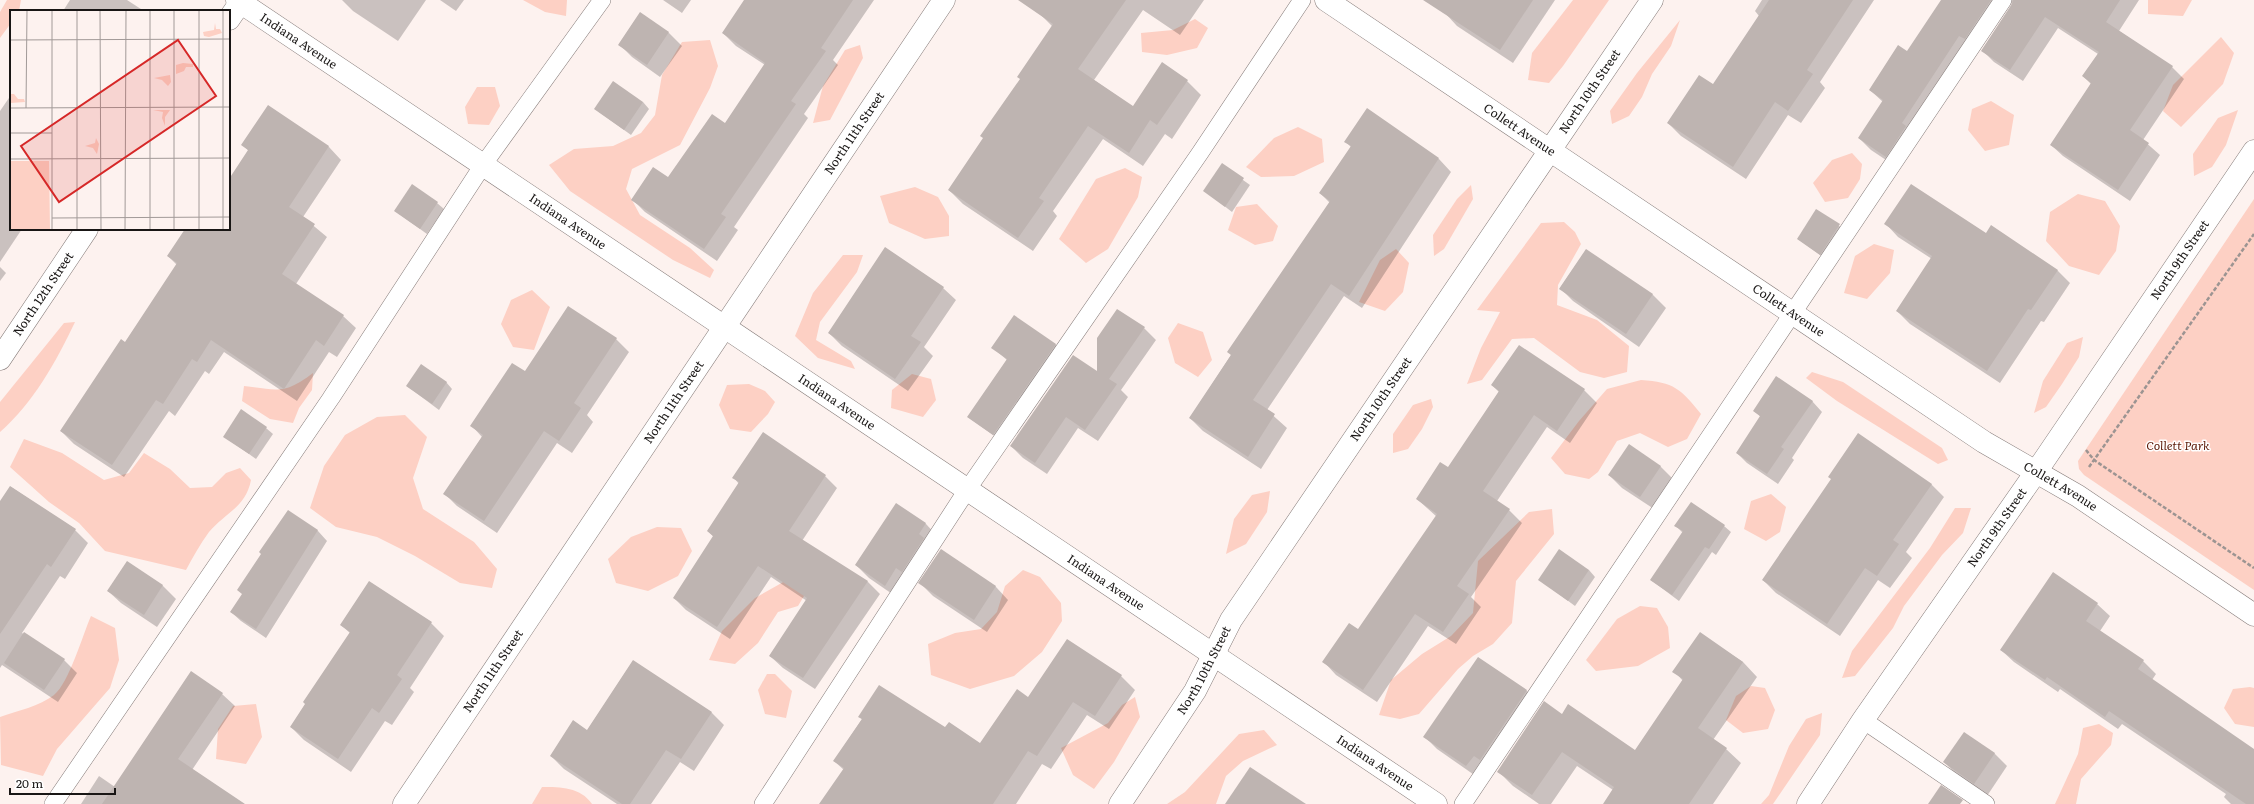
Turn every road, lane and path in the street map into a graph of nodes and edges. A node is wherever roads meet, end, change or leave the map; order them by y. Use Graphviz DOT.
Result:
graph roads {
  1 [pos="602,0"];
  2 [pos="944,0"];
  3 [pos="1302,0"];
  4 [pos="1326,0"];
  5 [pos="1652,0"];
  6 [pos="2003,0"];
  7 [pos="237,5"];
  8 [pos="1550,150"];
  9 [pos="2254,151"];
  10 [pos="483,165"];
  11 [pos="87,230"];
  12 [pos="2254,234"];
  13 [pos="1793,314"];
  14 [pos="725,327"];
  15 [pos="0,359"];
  16 [pos="2062,434"];
  17 [pos="2094,460"];
  18 [pos="2036,472"];
  19 [pos="967,490"];
  20 [pos="2070,491"];
  21 [pos="2254,568"];
  22 [pos="2254,614"];
  23 [pos="1214,655"];
  24 [pos="1863,720"];
  25 [pos="53,804"];
  26 [pos="404,804"];
  27 [pos="763,804"];
  28 [pos="1120,804"];
  29 [pos="1436,804"];
  30 [pos="1463,804"];
  31 [pos="1808,804"];
  32 [pos="1986,804"];
  1 -- 10 [label="lane"];
  2 -- 14 [label="street, North 11th Street"];
  3 -- 19 [label="lane"];
  4 -- 8 [label="street, Collett Avenue"];
  5 -- 8 [label="street, North 10th Street"];
  6 -- 13 [label="lane"];
  7 -- 10 [label="street, Indiana Avenue"];
  8 -- 13 [label="street, Collett Avenue"];
  8 -- 23 [label="street, North 10th Street"];
  9 -- 16 [label="street, North 9th Street"];
  10 -- 14 [label="street, Indiana Avenue"];
  10 -- 25 [label="lane"];
  11 -- 15 [label="street, North 12th Street"];
  12 -- 17 [label="path"];
  13 -- 18 [label="street, Collett Avenue"];
  13 -- 30 [label="lane"];
  14 -- 19 [label="street, Indiana Avenue"];
  14 -- 26 [label="street, North 11th Street"];
  16 -- 17 [label="path"];
  16 -- 18 [label="street, North 9th Street"];
  17 -- 20 [label="path"];
  17 -- 21 [label="path"];
  18 -- 20 [label="street, Collett Avenue"];
  18 -- 24 [label="street, North 9th Street"];
  19 -- 23 [label="street, Indiana Avenue"];
  19 -- 27 [label="lane"];
  20 -- 22 [label="street, Collett Avenue"];
  23 -- 28 [label="street, North 10th Street"];
  23 -- 29 [label="street, Indiana Avenue"];
  24 -- 31 [label="street, North 9th Street"];
  24 -- 32 [label="lane"];
}
